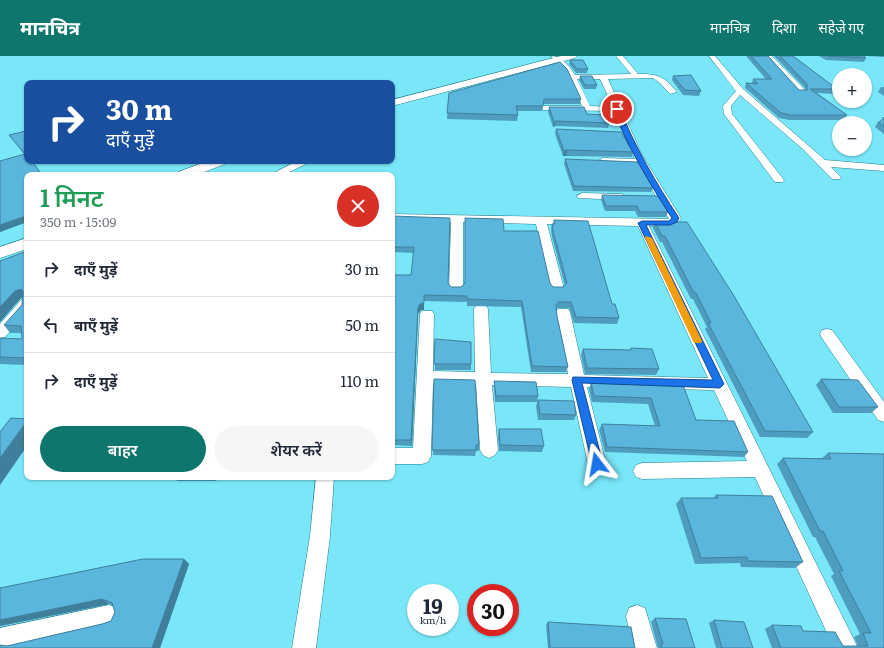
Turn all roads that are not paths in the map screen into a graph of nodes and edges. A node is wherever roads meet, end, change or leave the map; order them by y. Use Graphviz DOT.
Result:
graph roads {
  1 [pos="572,56"];
  2 [pos="619,56"];
  3 [pos="712,56"];
  4 [pos="768,56"];
  5 [pos="557,57"];
  6 [pos="635,75"];
  7 [pos="573,77"];
  8 [pos="603,77"];
  9 [pos="740,91"];
  10 [pos="801,91"];
  11 [pos="673,92"];
  12 [pos="395,97"];
  13 [pos="395,102"];
  14 [pos="546,108"];
  15 [pos="587,108"];
  16 [pos="617,109"];
  17 [pos="596,161"];
  18 [pos="642,162"];
  19 [pos="822,163"];
  20 [pos="219,164"];
  21 [pos="221,164"];
  22 [pos="300,164"];
  23 [pos="884,168"];
  24 [pos="193,172"];
  25 [pos="207,172"];
  26 [pos="282,172"];
  27 [pos="836,177"];
  28 [pos="779,180"];
  29 [pos="582,196"];
  30 [pos="629,197"];
  31 [pos="645,197"];
  32 [pos="661,197"];
  33 [pos="395,217"];
  34 [pos="457,219"];
  35 [pos="541,221"];
  36 [pos="642,223"];
  37 [pos="24,235"];
  38 [pos="24,244"];
  39 [pos="0,245"];
  40 [pos="0,253"];
  41 [pos="456,289"];
  42 [pos="558,289"];
  43 [pos="24,305"];
  44 [pos="481,309"];
  45 [pos="563,312"];
  46 [pos="427,314"];
  47 [pos="0,333"];
  48 [pos="827,334"];
  49 [pos="425,377"];
  50 [pos="483,378"];
  51 [pos="577,380"];
  52 [pos="720,384"];
  53 [pos="884,416"];
  54 [pos="489,450"];
  55 [pos="395,456"];
  56 [pos="597,464"];
  57 [pos="760,469"];
  58 [pos="642,471"];
  59 [pos="325,480"];
  60 [pos="109,616"];
  61 [pos="637,616"];
  62 [pos="0,640"];
  63 [pos="304,648"];
  64 [pos="644,648"];
  65 [pos="846,648"];
  1 -- 5 [label="main road"];
  2 -- 6 [label="street"];
  3 -- 9 [label="street"];
  4 -- 10 [label="street"];
  5 -- 7 [label="street"];
  5 -- 12 [label="main road"];
  5 -- 13 [label="main road"];
  6 -- 8 [label="street"];
  6 -- 11 [label="street"];
  7 -- 8 [label="street"];
  7 -- 15 [label="street"];
  8 -- 16 [label="street"];
  9 -- 19 [label="street"];
  9 -- 28 [label="street"];
  14 -- 15 [label="street"];
  15 -- 16 [label="street"];
  16 -- 18 [label="street"];
  17 -- 18 [label="street"];
  18 -- 32 [label="street"];
  19 -- 23 [label="street"];
  19 -- 27 [label="street"];
  20 -- 24 [label="main road"];
  21 -- 25 [label="main road"];
  22 -- 26 [label="street"];
  29 -- 30 [label="street"];
  31 -- 32 [label="street"];
  32 -- 36 [label="street"];
  33 -- 34 [label="street"];
  34 -- 35 [label="street"];
  34 -- 41 [label="street"];
  35 -- 36 [label="street"];
  35 -- 42 [label="street"];
  36 -- 52 [label="street"];
  37 -- 39 [label="main road"];
  38 -- 40 [label="main road"];
  43 -- 47 [label="street"];
  44 -- 50 [label="street"];
  45 -- 51 [label="street"];
  46 -- 49 [label="street"];
  48 -- 53 [label="street"];
  49 -- 50 [label="street"];
  49 -- 55 [label="street"];
  50 -- 51 [label="street"];
  50 -- 54 [label="street"];
  51 -- 52 [label="street"];
  51 -- 56 [label="street"];
  52 -- 57 [label="street"];
  57 -- 58 [label="street"];
  57 -- 65 [label="street"];
  59 -- 63 [label="street"];
  60 -- 62 [label="street"];
  61 -- 64 [label="street"];
}
